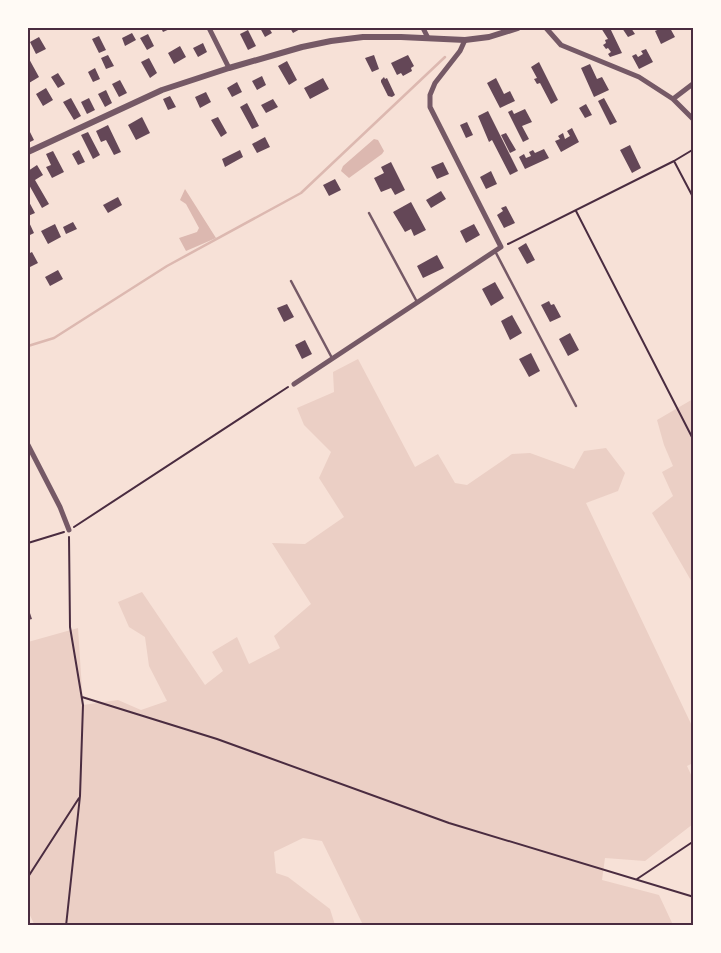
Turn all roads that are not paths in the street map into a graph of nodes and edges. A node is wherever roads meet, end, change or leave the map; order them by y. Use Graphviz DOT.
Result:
graph roads {
  1 [pos="209,28"];
  2 [pos="423,28"];
  3 [pos="518,28"];
  4 [pos="546,28"];
  5 [pos="428,38"];
  6 [pos="465,40"];
  7 [pos="229,68"];
  8 [pos="694,84"];
  9 [pos="673,99"];
  10 [pos="694,120"];
  11 [pos="28,152"];
  12 [pos="369,213"];
  13 [pos="495,251"];
  14 [pos="292,281"];
  15 [pos="417,303"];
  16 [pos="332,358"];
  17 [pos="294,384"];
  18 [pos="576,406"];
  19 [pos="28,445"];
  20 [pos="68,530"];
  1 -- 7 [label="street"];
  2 -- 5 [label="street"];
  3 -- 6 [label="street"];
  4 -- 9 [label="street"];
  5 -- 6 [label="street"];
  5 -- 7 [label="street"];
  6 -- 13 [label="street"];
  7 -- 11 [label="street"];
  8 -- 9 [label="street"];
  9 -- 10 [label="street"];
  12 -- 15 [label="lane"];
  13 -- 15 [label="street"];
  13 -- 18 [label="lane"];
  14 -- 16 [label="lane"];
  15 -- 16 [label="street"];
  16 -- 17 [label="street"];
  19 -- 20 [label="street"];
}
